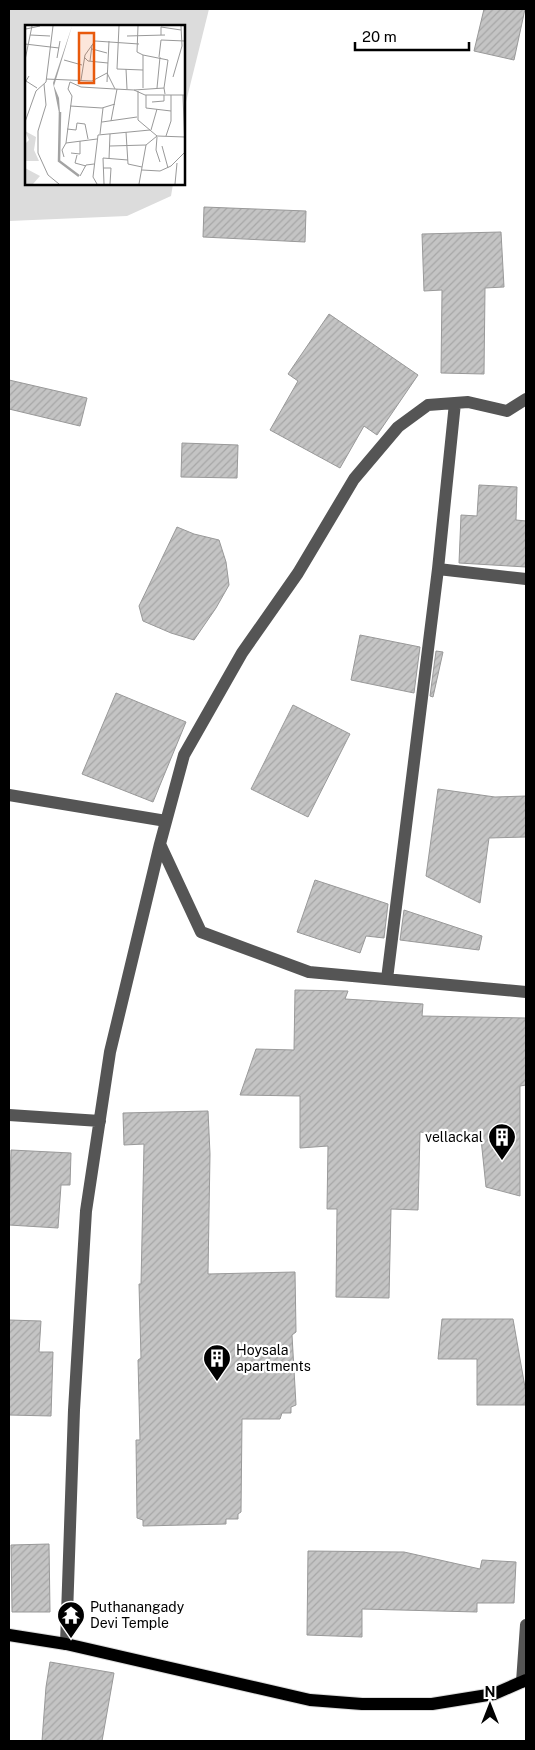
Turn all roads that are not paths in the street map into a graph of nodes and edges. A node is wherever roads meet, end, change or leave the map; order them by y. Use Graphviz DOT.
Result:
graph roads {
  1 [pos="526,399"];
  2 [pos="455,403"];
  3 [pos="438,569"];
  4 [pos="526,579"];
  5 [pos="9,795"];
  6 [pos="166,821"];
  7 [pos="160,844"];
  8 [pos="387,979"];
  9 [pos="526,992"];
  10 [pos="9,1115"];
  11 [pos="100,1121"];
  12 [pos="526,1625"];
  13 [pos="9,1635"];
  14 [pos="66,1644"];
  15 [pos="524,1681"];
  1 -- 2 [label="street"];
  2 -- 3 [label="street"];
  2 -- 6 [label="street"];
  3 -- 4 [label="street"];
  3 -- 8 [label="street"];
  5 -- 6 [label="street"];
  6 -- 7 [label="street"];
  7 -- 8 [label="street"];
  7 -- 11 [label="street"];
  8 -- 9 [label="street"];
  10 -- 11 [label="street"];
  11 -- 14 [label="street"];
  12 -- 15 [label="street"];
  13 -- 14 [label="main road"];
  14 -- 15 [label="main road"];
}
